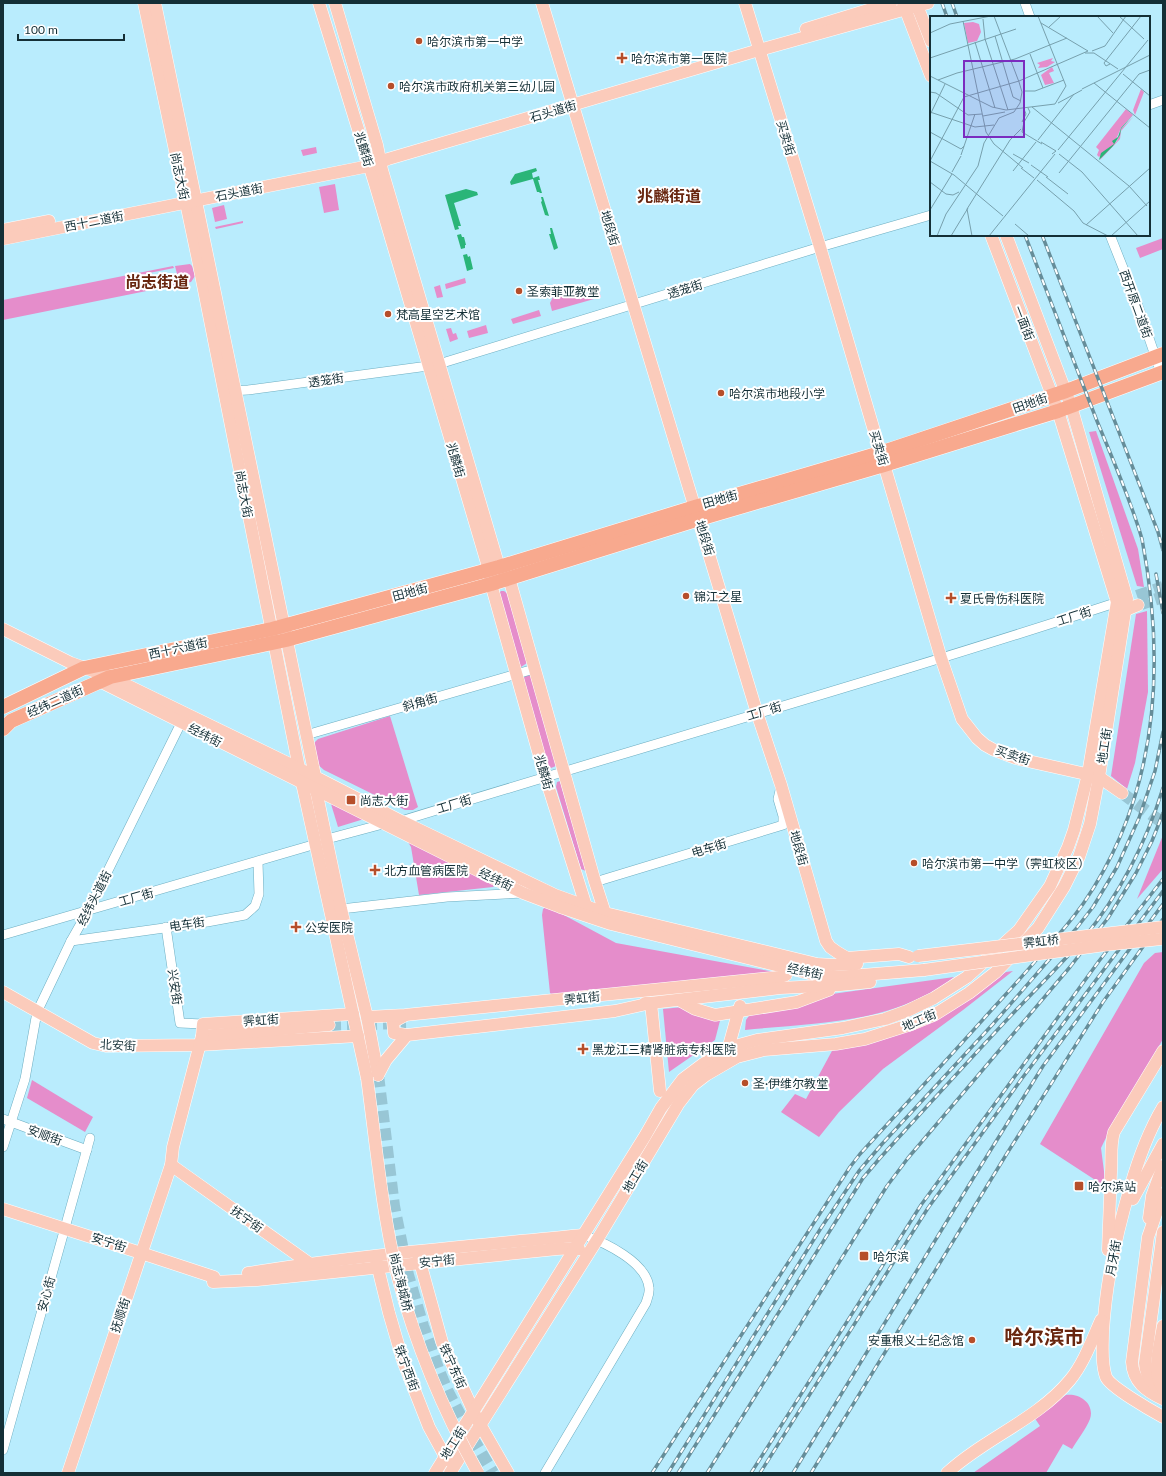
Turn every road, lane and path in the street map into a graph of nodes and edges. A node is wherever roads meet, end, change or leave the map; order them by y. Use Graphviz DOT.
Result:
graph roads {
  1 [pos="144,3"];
  2 [pos="155,3"];
  3 [pos="319,3"];
  4 [pos="335,3"];
  5 [pos="542,3"];
  6 [pos="745,3"];
  7 [pos="891,3"];
  8 [pos="1025,3"];
  9 [pos="921,4"];
  10 [pos="904,6"];
  11 [pos="1030,16"];
  12 [pos="930,37"];
  13 [pos="758,47"];
  14 [pos="930,73"];
  15 [pos="1163,100"];
  16 [pos="572,102"];
  17 [pos="1150,105"];
  18 [pos="374,160"];
  19 [pos="190,198"];
  20 [pos="930,215"];
  21 [pos="3,230"];
  22 [pos="991,236"];
  23 [pos="1006,236"];
  24 [pos="1110,236"];
  25 [pos="3,239"];
  26 [pos="820,247"];
  27 [pos="634,305"];
  28 [pos="1159,355"];
  29 [pos="433,365"];
  30 [pos="1162,373"];
  31 [pos="230,391"];
  32 [pos="1066,391"];
  33 [pos="1052,396"];
  34 [pos="1064,409"];
  35 [pos="882,459"];
  36 [pos="697,513"];
  37 [pos="494,568"];
  38 [pos="509,578"];
  39 [pos="491,584"];
  40 [pos="1129,602"];
  41 [pos="3,629"];
  42 [pos="279,634"];
  43 [pos="3,635"];
  44 [pos="941,658"];
  45 [pos="78,665"];
  46 [pos="534,669"];
  47 [pos="516,674"];
  48 [pos="105,679"];
  49 [pos="3,706"];
  50 [pos="756,713"];
  51 [pos="182,723"];
  52 [pos="3,728"];
  53 [pos="306,735"];
  54 [pos="300,769"];
  55 [pos="564,770"];
  56 [pos="315,776"];
  57 [pos="545,776"];
  58 [pos="1094,776"];
  59 [pos="302,783"];
  60 [pos="781,785"];
  61 [pos="316,790"];
  62 [pos="1122,793"];
  63 [pos="401,821"];
  64 [pos="383,824"];
  65 [pos="327,839"];
  66 [pos="316,844"];
  67 [pos="258,862"];
  68 [pos="595,882"];
  69 [pos="523,893"];
  70 [pos="586,906"];
  71 [pos="341,909"];
  72 [pos="88,911"];
  73 [pos="606,913"];
  74 [pos="591,917"];
  75 [pos="1163,926"];
  76 [pos="166,927"];
  77 [pos="3,935"];
  78 [pos="1162,939"];
  79 [pos="71,941"];
  80 [pos="914,957"];
  81 [pos="783,966"];
  82 [pos="924,970"];
  83 [pos="840,985"];
  84 [pos="3,992"];
  85 [pos="743,993"];
  86 [pos="679,1000"];
  87 [pos="651,1003"];
  88 [pos="738,1011"];
  89 [pos="37,1012"];
  90 [pos="353,1014"];
  91 [pos="367,1018"];
  92 [pos="406,1019"];
  93 [pos="329,1025"];
  94 [pos="201,1035"];
  95 [pos="407,1035"];
  96 [pos="358,1036"];
  97 [pos="728,1049"];
  98 [pos="1163,1051"];
  99 [pos="373,1076"];
  100 [pos="660,1091"];
  101 [pos="1163,1107"];
  102 [pos="7,1120"];
  103 [pos="90,1138"];
  104 [pos="1163,1144"];
  105 [pos="3,1148"];
  106 [pos="87,1150"];
  107 [pos="172,1161"];
  108 [pos="1163,1166"];
  109 [pos="1163,1194"];
  110 [pos="3,1209"];
  111 [pos="1120,1223"];
  112 [pos="64,1228"];
  113 [pos="1163,1232"];
  114 [pos="583,1235"];
  115 [pos="1148,1237"];
  116 [pos="596,1240"];
  117 [pos="575,1248"];
  118 [pos="588,1252"];
  119 [pos="141,1253"];
  120 [pos="419,1257"];
  121 [pos="377,1262"];
  122 [pos="318,1266"];
  123 [pos="1110,1272"];
  124 [pos="213,1278"];
  125 [pos="1104,1314"];
  126 [pos="1163,1326"];
  127 [pos="1163,1390"];
  128 [pos="1163,1399"];
  129 [pos="473,1412"];
  130 [pos="1163,1417"];
  131 [pos="480,1425"];
  132 [pos="3,1450"];
  133 [pos="445,1455"];
  134 [pos="452,1472"];
  135 [pos="68,1473"];
  136 [pos="435,1473"];
  137 [pos="478,1473"];
  138 [pos="508,1473"];
  139 [pos="545,1473"];
  140 [pos="947,1473"];
  1 -- 19 [label="main road, 尚志大街"];
  2 -- 19 [label="main road, 尚志大街"];
  3 -- 18 [label="main road, 兆麟街"];
  4 -- 18 [label="main road, 兆麟街"];
  5 -- 16 [label="main road, 地段街"];
  6 -- 13 [label="main road, 买卖街"];
  7 -- 13 [label="main road, 石头道街"];
  8 -- 11 [label="street"];
  9 -- 10 [label="main road, 石头道街"];
  9 -- 12 [label="main road"];
  10 -- 13 [label="main road, 石头道街"];
  10 -- 14 [label="main road"];
  13 -- 16 [label="main road, 石头道街"];
  13 -- 26 [label="main road, 买卖街"];
  15 -- 17 [label="street"];
  16 -- 18 [label="main road, 石头道街"];
  16 -- 27 [label="main road, 地段街"];
  18 -- 19 [label="main road, 石头道街"];
  18 -- 29 [label="main road, 兆麟街"];
  19 -- 21 [label="main road, 西十二道街"];
  19 -- 25 [label="main road, 西十二道街"];
  19 -- 31 [label="main road, 尚志大街"];
  20 -- 26 [label="street, 透笼街"];
  22 -- 33 [label="main road, 一面街"];
  23 -- 32 [label="main road, 一面街"];
  24 -- 28 [label="street, 西开原二道街"];
  26 -- 27 [label="street, 透笼街"];
  26 -- 35 [label="main road, 买卖街"];
  27 -- 29 [label="street, 透笼街"];
  27 -- 36 [label="main road, 地段街"];
  28 -- 30 [label="street, 西开原二道街"];
  28 -- 32 [label="highway, 田地街"];
  29 -- 31 [label="street, 透笼街"];
  29 -- 37 [label="main road, 兆麟街"];
  30 -- 34 [label="highway, 田地街"];
  31 -- 42 [label="main road, 尚志大街"];
  32 -- 33 [label="highway, 田地街"];
  32 -- 34 [label="main road, 一面街"];
  33 -- 34 [label="main road, 一面街"];
  33 -- 35 [label="highway, 田地街"];
  34 -- 35 [label="highway, 田地街"];
  34 -- 40 [label="main road, 地工街"];
  35 -- 36 [label="highway, 田地街"];
  35 -- 44 [label="main road, 买卖街"];
  36 -- 37 [label="highway, 田地街"];
  36 -- 38 [label="highway, 田地街"];
  36 -- 50 [label="main road, 地段街"];
  37 -- 38 [label="main road, 兆麟街"];
  37 -- 39 [label="main road, 兆麟街"];
  37 -- 42 [label="highway, 田地街"];
  38 -- 39 [label="highway, 田地街"];
  38 -- 46 [label="main road, 兆麟街"];
  39 -- 42 [label="highway, 田地街"];
  39 -- 47 [label="main road, 兆麟街"];
  40 -- 44 [label="street, 工厂街"];
  40 -- 58 [label="main road, 地工街"];
  41 -- 45 [label="main road"];
  42 -- 45 [label="highway, 西十六道街"];
  42 -- 48 [label="highway, 西十六道街"];
  42 -- 53 [label="main road, 尚志大街"];
  42 -- 54 [label="main road, 尚志大街"];
  43 -- 45 [label="main road"];
  44 -- 50 [label="street, 工厂街"];
  44 -- 58 [label="main road, 买卖街"];
  45 -- 48 [label="main road"];
  45 -- 49 [label="highway, 经纬二道街"];
  46 -- 47 [label="street, 斜角街"];
  46 -- 55 [label="main road, 兆麟街"];
  47 -- 53 [label="street, 斜角街"];
  47 -- 57 [label="main road, 兆麟街"];
  48 -- 51 [label="main road, 经纬街"];
  48 -- 52 [label="highway, 经纬二道街"];
  48 -- 54 [label="main road, 经纬街"];
  50 -- 55 [label="street, 工厂街"];
  50 -- 60 [label="main road, 地段街"];
  51 -- 59 [label="main road, 经纬街"];
  51 -- 72 [label="street, 经纬头道街"];
  53 -- 56 [label="main road, 尚志大街"];
  54 -- 56 [label="main road, 经纬街"];
  54 -- 59 [label="main road, 尚志大街"];
  55 -- 57 [label="street, 工厂街"];
  55 -- 68 [label="main road, 兆麟街"];
  56 -- 61 [label="main road, 尚志大街"];
  56 -- 63 [label="main road, 经纬街"];
  57 -- 63 [label="street, 工厂街"];
  57 -- 70 [label="main road, 兆麟街"];
  58 -- 62 [label="main road, 买卖街"];
  58 -- 97 [label="main road, 地工街"];
  58 -- 116 [label="main road, 地工街"];
  59 -- 61 [label="main road, 经纬街"];
  59 -- 66 [label="main road, 尚志大街"];
  60 -- 68 [label="street, 电车街"];
  60 -- 80 [label="main road, 地段街"];
  61 -- 64 [label="main road, 经纬街"];
  61 -- 65 [label="main road, 尚志大街"];
  63 -- 70 [label="main road, 经纬街"];
  64 -- 65 [label="street"];
  64 -- 69 [label="main road, 经纬街"];
  65 -- 71 [label="main road, 尚志大街"];
  66 -- 67 [label="street, 工厂街"];
  66 -- 90 [label="main road, 尚志大街"];
  67 -- 72 [label="street, 工厂街"];
  67 -- 76 [label="street, 电车街"];
  68 -- 73 [label="main road, 兆麟街"];
  69 -- 71 [label="street"];
  69 -- 74 [label="main road, 经纬街"];
  70 -- 73 [label="main road, 经纬街"];
  70 -- 74 [label="main road, 兆麟街"];
  71 -- 91 [label="main road, 尚志大街"];
  72 -- 77 [label="street, 工厂街"];
  72 -- 79 [label="street, 经纬头道街"];
  73 -- 80 [label="main road, 经纬街"];
  74 -- 81 [label="main road, 经纬街"];
  75 -- 80 [label="main road, 霁虹桥, bridge"];
  76 -- 79 [label="street, 电车街"];
  76 -- 94 [label="street, 兴安街"];
  78 -- 82 [label="main road, 霁虹桥, bridge"];
  79 -- 89 [label="street, 经纬头道街"];
  81 -- 82 [label="main road, 经纬街"];
  81 -- 92 [label="main road, 霁虹街"];
  82 -- 83 [label="main road, 霁虹街"];
  83 -- 85 [label="main road, 霁虹街"];
  83 -- 88 [label="main road, 霁虹街"];
  84 -- 89 [label="main road, 北安街"];
  85 -- 86 [label="main road, 霁虹街"];
  85 -- 88 [label="main road"];
  86 -- 87 [label="main road, 霁虹街"];
  86 -- 88 [label="main road, 霁虹街"];
  87 -- 92 [label="main road, 霁虹街"];
  87 -- 95 [label="main road, 霁虹街"];
  87 -- 100 [label="main road"];
  88 -- 97 [label="main road"];
  89 -- 94 [label="main road, 北安街"];
  89 -- 102 [label="street, 经纬头道街"];
  90 -- 94 [label="main road, 霁虹街"];
  90 -- 96 [label="main road, 尚志大街"];
  91 -- 92 [label="main road, 霁虹街"];
  91 -- 99 [label="main road, 尚志大街"];
  92 -- 95 [label="main road"];
  93 -- 94 [label="main road, 霁虹街"];
  94 -- 96 [label="main road"];
  94 -- 107 [label="main road"];
  95 -- 99 [label="main road"];
  96 -- 99 [label="main road, 尚志大街"];
  97 -- 114 [label="main road, 地工街"];
  98 -- 123 [label="main road"];
  99 -- 137 [label="main road, 尚志海城桥, bridge"];
  101 -- 111 [label="main road, 月牙街"];
  102 -- 105 [label="street, 经纬头道街"];
  102 -- 106 [label="street, 安顺街"];
  103 -- 106 [label="street, 安心街"];
  104 -- 111 [label="main road"];
  106 -- 112 [label="street, 安心街"];
  107 -- 119 [label="main road, 抚顺街"];
  107 -- 122 [label="main road, 抚宁街"];
  108 -- 115 [label="main road"];
  109 -- 115 [label="main road"];
  110 -- 112 [label="main road, 安宁街"];
  111 -- 123 [label="main road, 月牙街"];
  112 -- 119 [label="main road, 安宁街"];
  112 -- 132 [label="street, 安心街"];
  113 -- 127 [label="main road"];
  114 -- 116 [label="street"];
  114 -- 117 [label="main road, 地工街"];
  114 -- 120 [label="main road, 安宁街"];
  115 -- 128 [label="main road"];
  116 -- 118 [label="main road, 地工街"];
  116 -- 139 [label="street"];
  117 -- 118 [label="main road, 安宁街"];
  117 -- 120 [label="main road, 安宁街"];
  117 -- 129 [label="main road, 地工街"];
  118 -- 131 [label="main road, 地工街"];
  119 -- 124 [label="main road, 安宁街"];
  119 -- 135 [label="main road, 抚顺街"];
  120 -- 121 [label="main road, 安宁街"];
  120 -- 129 [label="main road, 铁宁东街"];
  121 -- 122 [label="main road, 安宁街"];
  121 -- 133 [label="main road, 铁宁西街"];
  122 -- 124 [label="main road, 安宁街"];
  122 -- 124 [label="main road, 安宁街"];
  123 -- 125 [label="main road, 月牙街"];
  125 -- 130 [label="main road, 月牙街"];
  125 -- 140 [label="main road"];
  126 -- 127 [label="main road"];
  129 -- 131 [label="main road, 铁宁东街"];
  129 -- 133 [label="main road, 地工街"];
  131 -- 134 [label="main road, 地工街"];
  131 -- 138 [label="main road, 铁宁东街"];
  133 -- 134 [label="main road, 铁宁西街"];
  133 -- 136 [label="main road, 地工街"];
}
